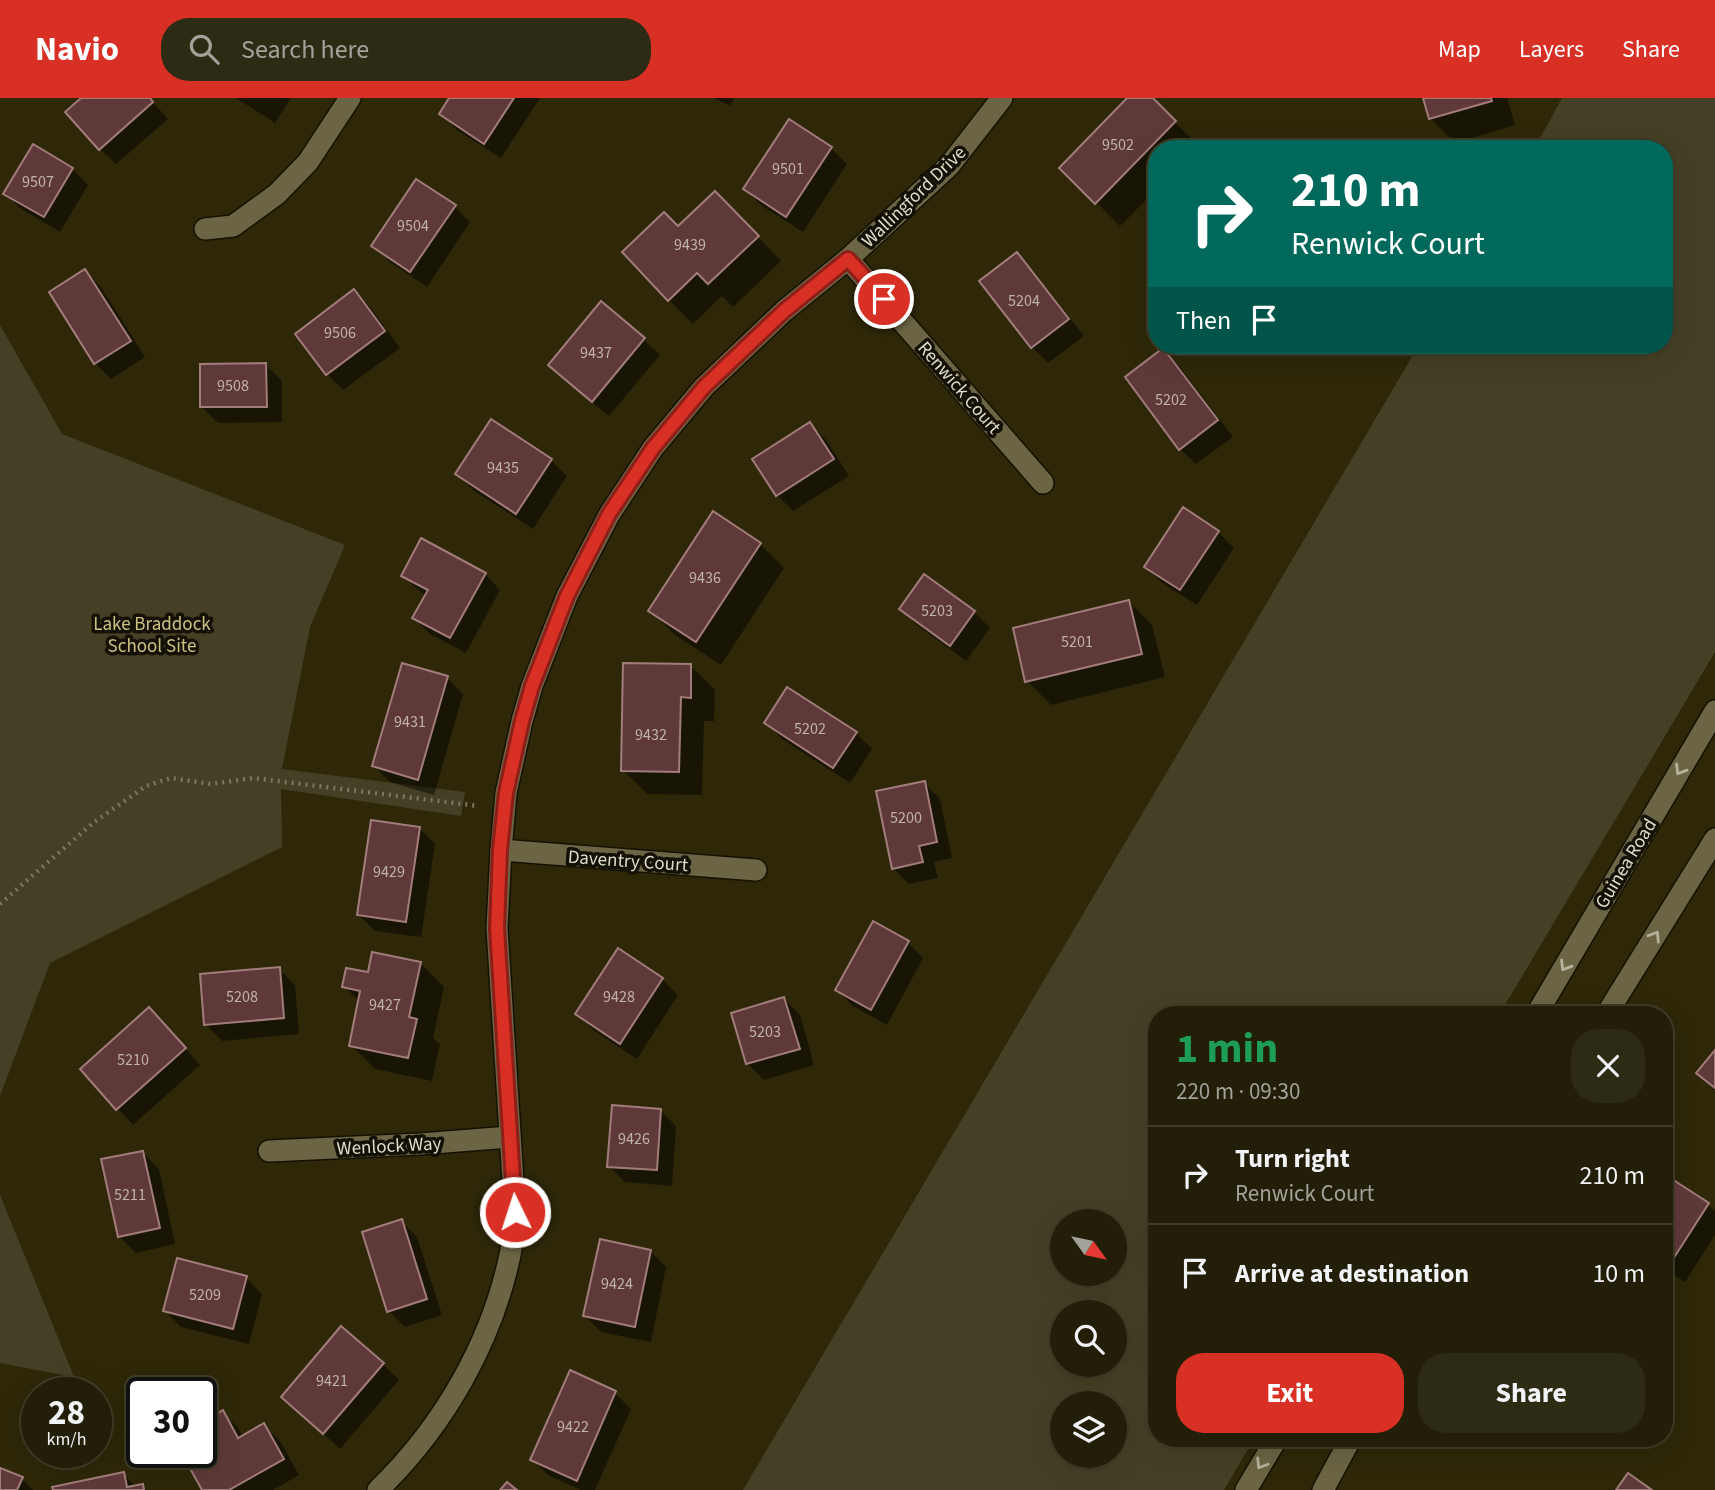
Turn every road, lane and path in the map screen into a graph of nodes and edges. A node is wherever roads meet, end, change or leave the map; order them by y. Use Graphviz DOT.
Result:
graph roads {
  1 [pos="351,98"];
  2 [pos="992,102"];
  3 [pos="205,229"];
  4 [pos="848,259"];
  5 [pos="1044,483"];
  6 [pos="1715,711"];
  7 [pos="504,811"];
  8 [pos="1715,839"];
  9 [pos="500,850"];
  10 [pos="756,870"];
  11 [pos="0,904"];
  12 [pos="1541,1006"];
  13 [pos="1612,1006"];
  14 [pos="510,1137"];
  15 [pos="268,1152"];
  16 [pos="1272,1447"];
  17 [pos="1346,1447"];
  18 [pos="378,1490"];
  19 [pos="1246,1490"];
  20 [pos="1323,1490"];
  1 -- 3 [label="street"];
  2 -- 4 [label="street, Wallingford Drive"];
  4 -- 5 [label="street, Renwick Court"];
  4 -- 7 [label="street, Wallingford Drive"];
  6 -- 12 [label="street, Guinea Road, one-way"];
  7 -- 9 [label="street, Wallingford Drive"];
  7 -- 11 [label="path"];
  13 -- 8 [label="street, one-way"];
  9 -- 10 [label="street, Daventry Court"];
  9 -- 14 [label="street, Wallingford Drive"];
  14 -- 15 [label="street, Wenlock Way"];
  14 -- 18 [label="street, Wallingford Drive"];
  16 -- 19 [label="street, one-way"];
  17 -- 20 [label="street"];
}
